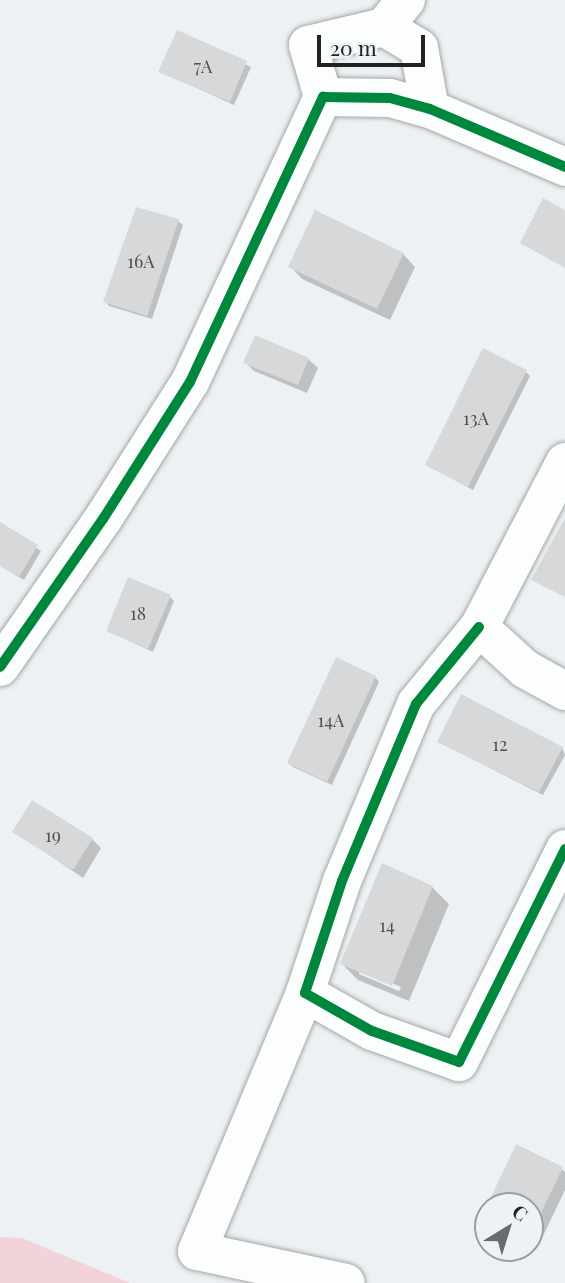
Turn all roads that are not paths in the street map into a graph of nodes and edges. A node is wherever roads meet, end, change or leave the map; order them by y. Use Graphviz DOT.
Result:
graph roads {
  1 [pos="423,0"];
  2 [pos="395,13"];
  3 [pos="419,48"];
  4 [pos="323,97"];
  5 [pos="430,109"];
  6 [pos="565,167"];
  7 [pos="565,462"];
  8 [pos="480,627"];
  9 [pos="0,667"];
  10 [pos="565,691"];
  11 [pos="565,849"];
  12 [pos="305,993"];
  13 [pos="346,1283"];
  1 -- 3 [label="street"];
  2 -- 3 [label="street"];
  2 -- 4 [label="street"];
  3 -- 5 [label="street"];
  4 -- 5 [label="street"];
  4 -- 9 [label="street"];
  5 -- 6 [label="street"];
  7 -- 8 [label="street"];
  8 -- 10 [label="street"];
  8 -- 12 [label="street"];
  11 -- 12 [label="street"];
  12 -- 13 [label="street"];
}
